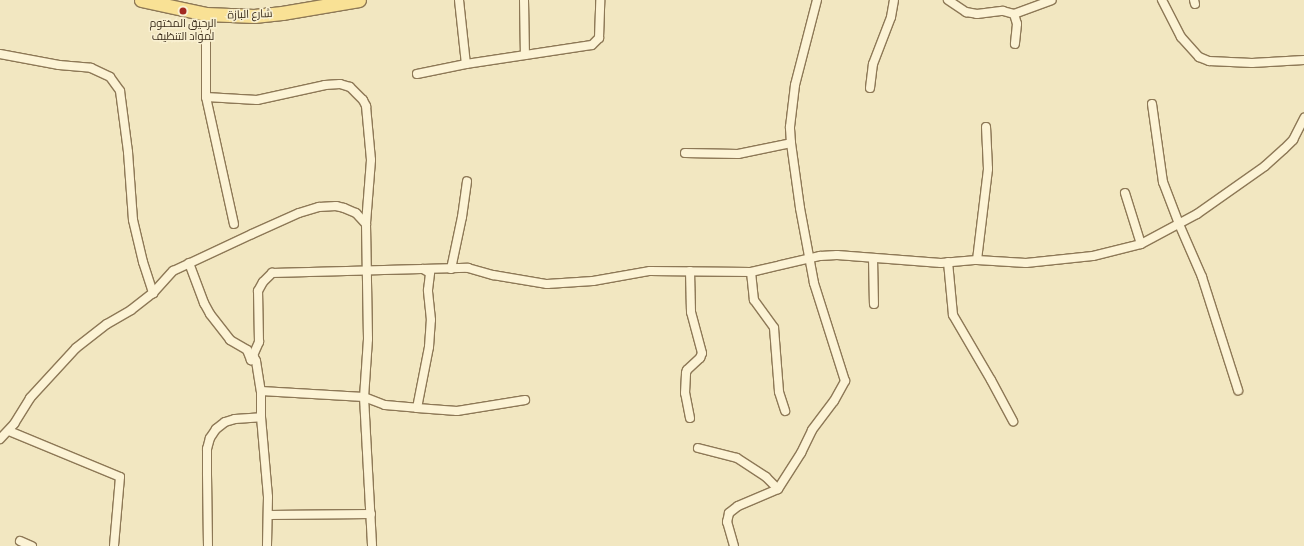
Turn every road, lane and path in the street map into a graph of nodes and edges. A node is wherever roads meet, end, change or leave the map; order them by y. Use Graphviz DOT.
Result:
graph roads {
  1 [pos="141,0"];
  2 [pos="359,0"];
  3 [pos="459,0"];
  4 [pos="524,0"];
  5 [pos="600,0"];
  6 [pos="817,0"];
  7 [pos="894,0"];
  8 [pos="948,0"];
  9 [pos="1052,0"];
  10 [pos="1162,0"];
  11 [pos="206,14"];
  12 [pos="1014,14"];
  13 [pos="1015,44"];
  14 [pos="0,54"];
  15 [pos="525,55"];
  16 [pos="1304,60"];
  17 [pos="466,64"];
  18 [pos="417,74"];
  19 [pos="870,88"];
  20 [pos="206,97"];
  21 [pos="1152,104"];
  22 [pos="1304,118"];
  23 [pos="986,127"];
  24 [pos="791,143"];
  25 [pos="685,153"];
  26 [pos="467,181"];
  27 [pos="1125,193"];
  28 [pos="234,224"];
  29 [pos="366,224"];
  30 [pos="1178,224"];
  31 [pos="1141,244"];
  32 [pos="810,258"];
  33 [pos="873,258"];
  34 [pos="977,260"];
  35 [pos="948,262"];
  36 [pos="189,263"];
  37 [pos="423,269"];
  38 [pos="450,269"];
  39 [pos="690,271"];
  40 [pos="367,272"];
  41 [pos="751,272"];
  42 [pos="153,293"];
  43 [pos="874,304"];
  44 [pos="251,360"];
  45 [pos="1238,390"];
  46 [pos="261,391"];
  47 [pos="364,397"];
  48 [pos="525,400"];
  49 [pos="417,408"];
  50 [pos="785,411"];
  51 [pos="261,417"];
  52 [pos="690,418"];
  53 [pos="1013,421"];
  54 [pos="9,431"];
  55 [pos="0,439"];
  56 [pos="698,448"];
  57 [pos="778,489"];
  58 [pos="371,514"];
  59 [pos="269,515"];
  60 [pos="20,541"];
  61 [pos="32,546"];
  62 [pos="114,546"];
  63 [pos="208,546"];
  64 [pos="267,546"];
  65 [pos="372,546"];
  66 [pos="734,546"];
  1 -- 11 [label="main road, شارع البازة"];
  2 -- 11 [label="main road, شارع البازة"];
  3 -- 17 [label="street"];
  4 -- 15 [label="street"];
  5 -- 15 [label="street"];
  6 -- 24 [label="street"];
  7 -- 19 [label="street"];
  8 -- 12 [label="street"];
  9 -- 12 [label="street"];
  10 -- 16 [label="street"];
  11 -- 20 [label="street"];
  12 -- 13 [label="street"];
  14 -- 42 [label="street"];
  15 -- 17 [label="street"];
  17 -- 18 [label="street"];
  20 -- 28 [label="street"];
  20 -- 29 [label="street"];
  21 -- 30 [label="street"];
  22 -- 30 [label="street"];
  23 -- 34 [label="street"];
  24 -- 25 [label="street"];
  24 -- 32 [label="street"];
  26 -- 38 [label="street"];
  27 -- 31 [label="street"];
  29 -- 36 [label="street"];
  29 -- 40 [label="street"];
  30 -- 31 [label="street"];
  30 -- 45 [label="street"];
  31 -- 34 [label="street"];
  32 -- 33 [label="street"];
  32 -- 41 [label="street"];
  32 -- 57 [label="street"];
  33 -- 35 [label="street"];
  33 -- 43 [label="street"];
  34 -- 35 [label="street"];
  35 -- 53 [label="street"];
  36 -- 42 [label="street"];
  36 -- 44 [label="street"];
  37 -- 38 [label="street"];
  37 -- 40 [label="street"];
  37 -- 49 [label="street"];
  38 -- 39 [label="street"];
  39 -- 41 [label="street"];
  39 -- 52 [label="street"];
  40 -- 44 [label="street"];
  40 -- 47 [label="street"];
  41 -- 50 [label="street"];
  42 -- 54 [label="street"];
  44 -- 46 [label="street"];
  46 -- 47 [label="street"];
  46 -- 51 [label="street"];
  47 -- 49 [label="street"];
  47 -- 58 [label="street"];
  48 -- 49 [label="street"];
  51 -- 59 [label="street"];
  51 -- 63 [label="street"];
  54 -- 55 [label="street"];
  54 -- 62 [label="street"];
  56 -- 57 [label="street"];
  57 -- 66 [label="street"];
  58 -- 59 [label="street"];
  58 -- 65 [label="street"];
  59 -- 64 [label="street"];
  60 -- 61 [label="street"];
}
